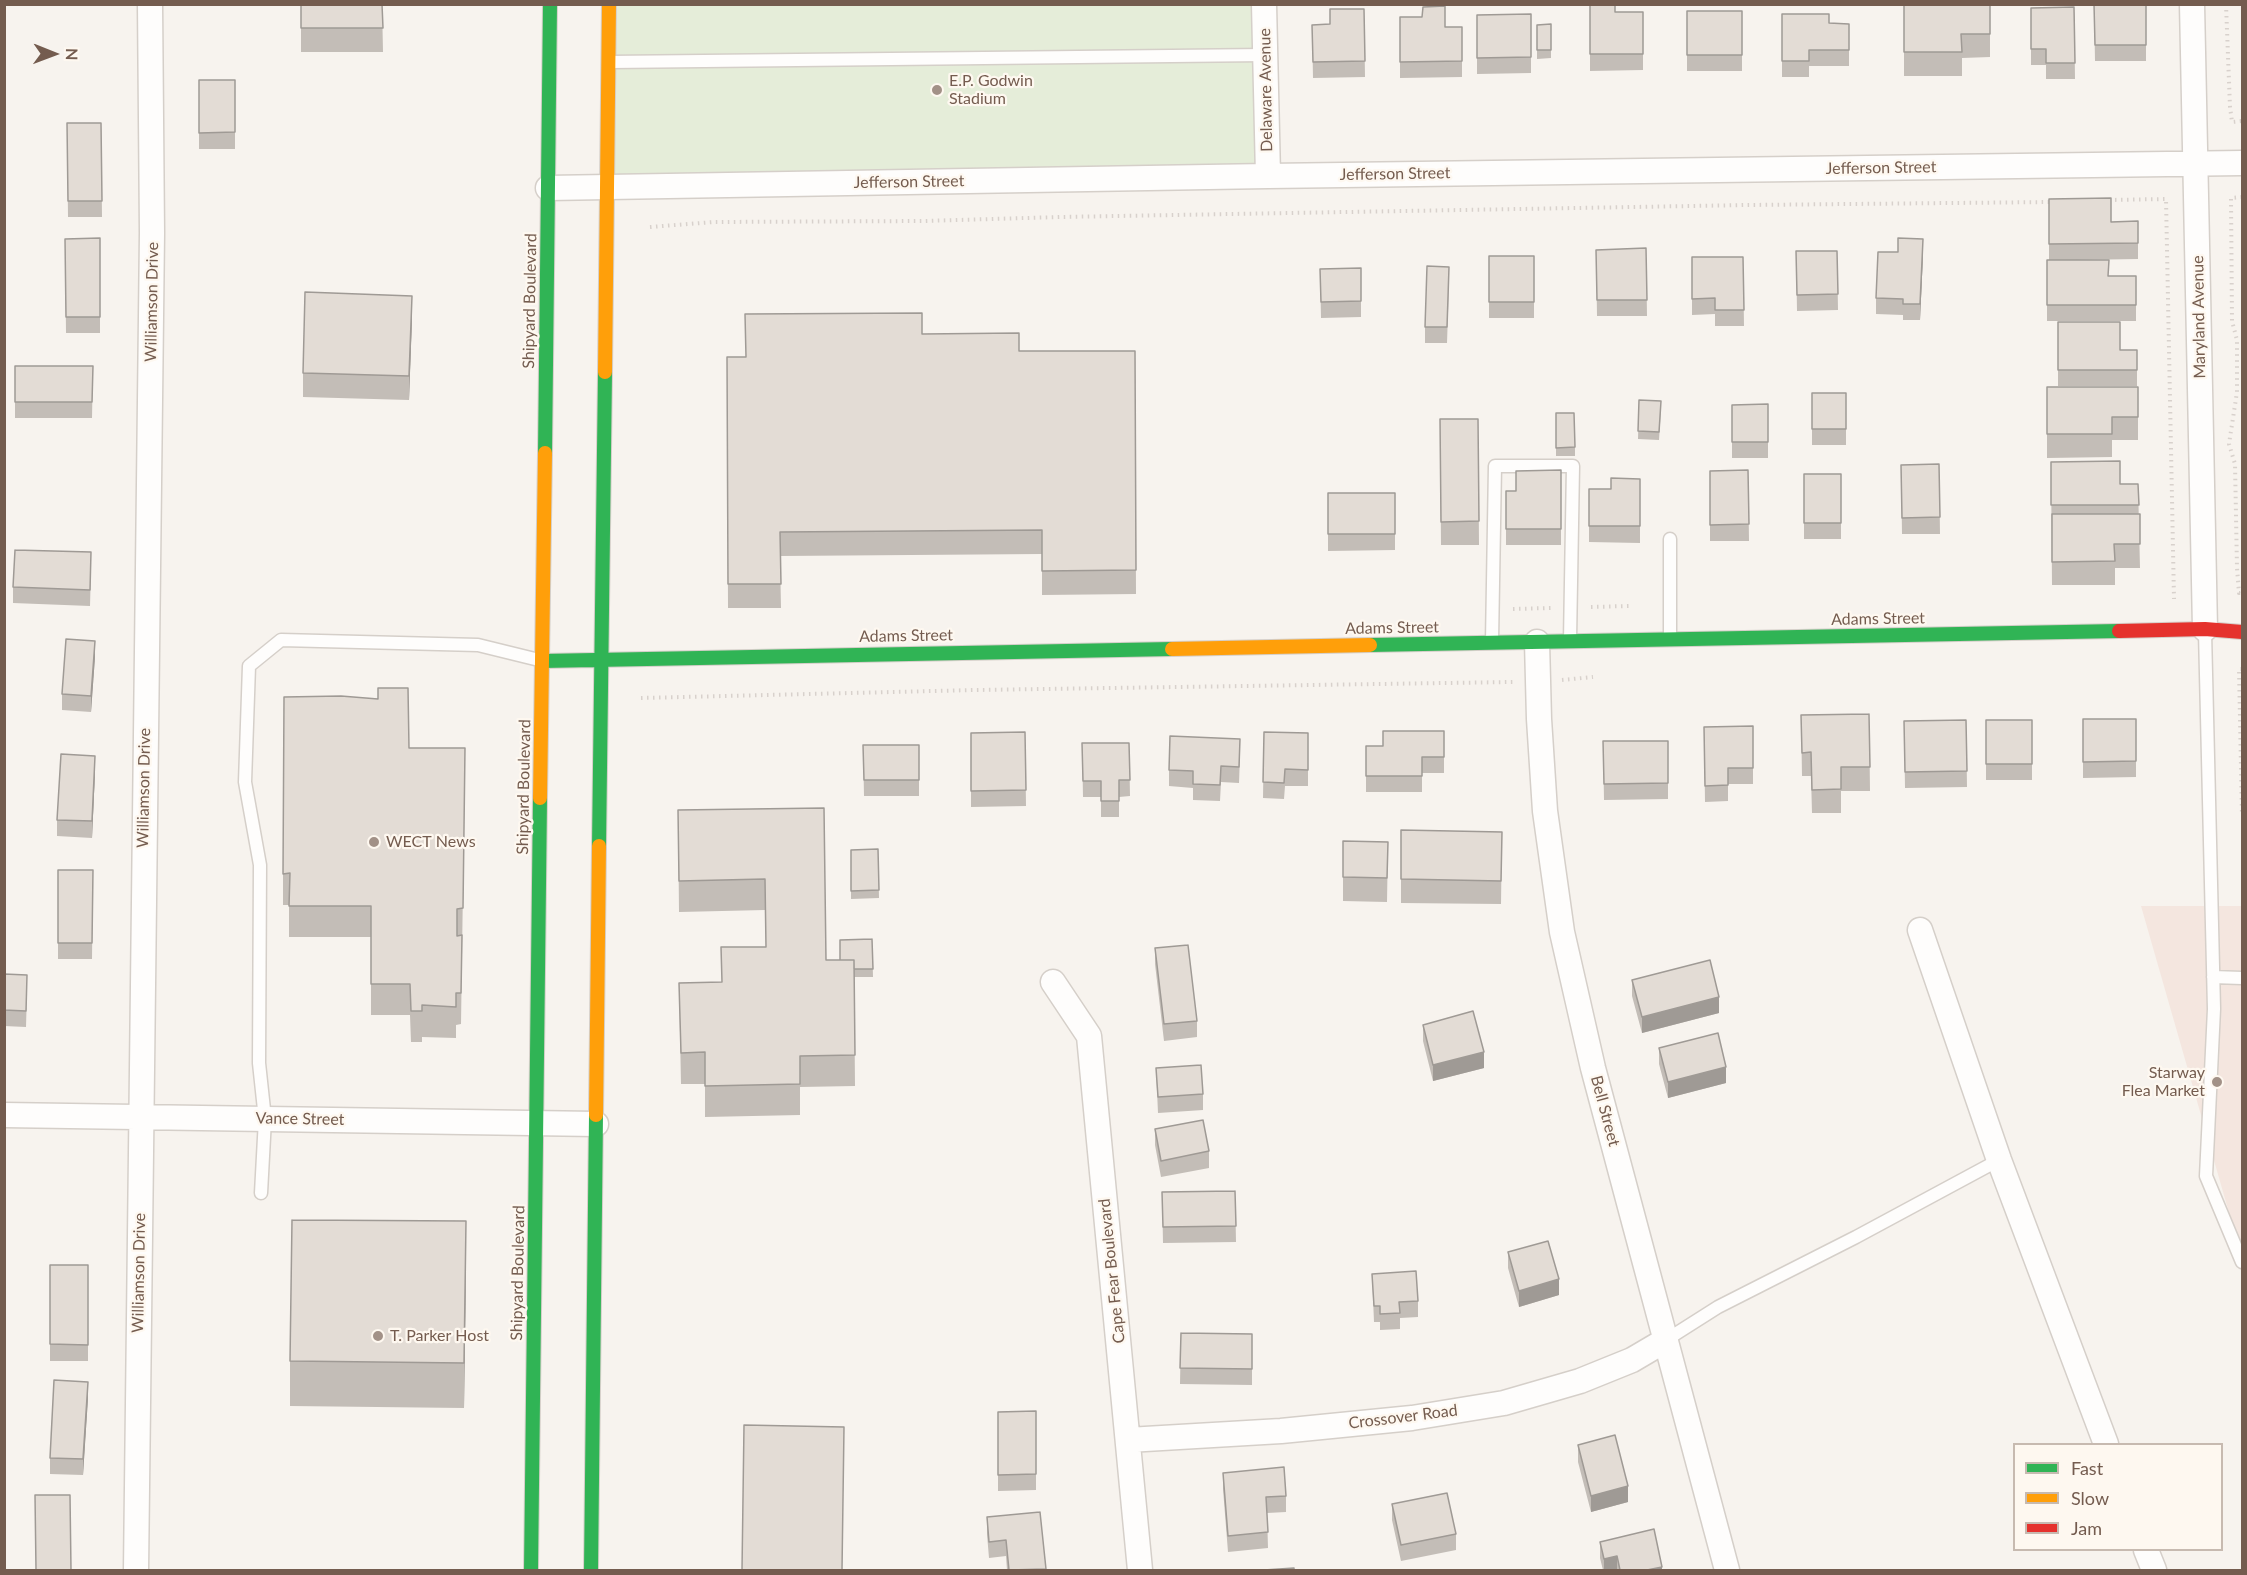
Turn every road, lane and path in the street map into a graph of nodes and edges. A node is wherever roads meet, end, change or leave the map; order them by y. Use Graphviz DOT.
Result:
graph roads {
  1 [pos="150,4"];
  2 [pos="550,4"];
  3 [pos="609,4"];
  4 [pos="1264,4"];
  5 [pos="2192,4"];
  6 [pos="2226,4"];
  7 [pos="1265,55"];
  8 [pos="608,62"];
  9 [pos="2242,122"];
  10 [pos="2242,163"];
  11 [pos="2196,164"];
  12 [pos="1268,176"];
  13 [pos="548,188"];
  14 [pos="607,188"];
  15 [pos="2242,197"];
  16 [pos="2107,200"];
  17 [pos="2060,201"];
  18 [pos="650,227"];
  19 [pos="1670,539"];
  20 [pos="2242,592"];
  21 [pos="2163,600"];
  22 [pos="1671,606"];
  23 [pos="1571,607"];
  24 [pos="1492,610"];
  25 [pos="2205,629"];
  26 [pos="2242,632"];
  27 [pos="1670,640"];
  28 [pos="1570,641"];
  29 [pos="1537,642"];
  30 [pos="1492,643"];
  31 [pos="601,660"];
  32 [pos="542,661"];
  33 [pos="2242,669"];
  34 [pos="1593,677"];
  35 [pos="1538,680"];
  36 [pos="641,698"];
  37 [pos="2242,816"];
  38 [pos="1920,930"];
  39 [pos="2213,977"];
  40 [pos="2242,978"];
  41 [pos="1053,982"];
  42 [pos="4,1115"];
  43 [pos="142,1116"];
  44 [pos="265,1119"];
  45 [pos="537,1123"];
  46 [pos="596,1124"];
  47 [pos="1999,1160"];
  48 [pos="261,1193"];
  49 [pos="2242,1262"];
  50 [pos="1666,1341"];
  51 [pos="1128,1440"];
  52 [pos="2106,1443"];
  53 [pos="2146,1551"];
  54 [pos="136,1570"];
  55 [pos="531,1570"];
  56 [pos="591,1570"];
  57 [pos="1140,1570"];
  58 [pos="1727,1570"];
  59 [pos="2154,1570"];
  1 -- 43 [label="street, Williamson Drive"];
  2 -- 13 [label="main road, Shipyard Boulevard"];
  3 -- 8 [label="main road"];
  4 -- 7 [label="street, Delaware Avenue"];
  5 -- 11 [label="street, Maryland Avenue"];
  6 -- 9 [label="path"];
  7 -- 8 [label="lane"];
  7 -- 12 [label="street, Delaware Avenue"];
  8 -- 14 [label="main road"];
  10 -- 11 [label="street, Jefferson Street"];
  11 -- 12 [label="street, Jefferson Street"];
  11 -- 25 [label="street, Maryland Avenue"];
  12 -- 14 [label="street, Jefferson Street"];
  13 -- 14 [label="street, Jefferson Street"];
  13 -- 32 [label="main road, Shipyard Boulevard"];
  14 -- 31 [label="main road"];
  15 -- 20 [label="path"];
  16 -- 21 [label="path"];
  17 -- 18 [label="path"];
  19 -- 22 [label="lane"];
  22 -- 23 [label="path"];
  22 -- 27 [label="lane"];
  23 -- 24 [label="path"];
  23 -- 24 [label="lane"];
  23 -- 28 [label="lane"];
  24 -- 30 [label="lane"];
  25 -- 26 [label="main road, Adams Street"];
  25 -- 27 [label="main road, Adams Street"];
  25 -- 39 [label="lane"];
  27 -- 28 [label="main road, Adams Street"];
  28 -- 29 [label="main road, Adams Street"];
  29 -- 30 [label="main road, Adams Street"];
  29 -- 35 [label="street, Bell Street"];
  30 -- 31 [label="main road, Adams Street"];
  31 -- 32 [label="main road, Adams Street"];
  31 -- 46 [label="main road"];
  32 -- 44 [label="lane"];
  32 -- 45 [label="main road, Shipyard Boulevard"];
  33 -- 37 [label="path"];
  34 -- 35 [label="path"];
  35 -- 36 [label="path"];
  35 -- 50 [label="street, Bell Street"];
  38 -- 47 [label="street"];
  39 -- 40 [label="lane"];
  39 -- 49 [label="lane"];
  41 -- 51 [label="street, Cape Fear Boulevard"];
  42 -- 43 [label="street, Vance Street"];
  43 -- 44 [label="street, Vance Street"];
  43 -- 54 [label="street, Williamson Drive"];
  44 -- 45 [label="street, Vance Street"];
  44 -- 48 [label="lane"];
  45 -- 46 [label="street, Vance Street"];
  45 -- 55 [label="main road, Shipyard Boulevard"];
  46 -- 56 [label="main road"];
  47 -- 50 [label="lane"];
  47 -- 52 [label="street"];
  50 -- 51 [label="street, Crossover Road"];
  50 -- 58 [label="street, Bell Street"];
  51 -- 57 [label="street, Cape Fear Boulevard"];
  53 -- 59 [label="street"];
}
